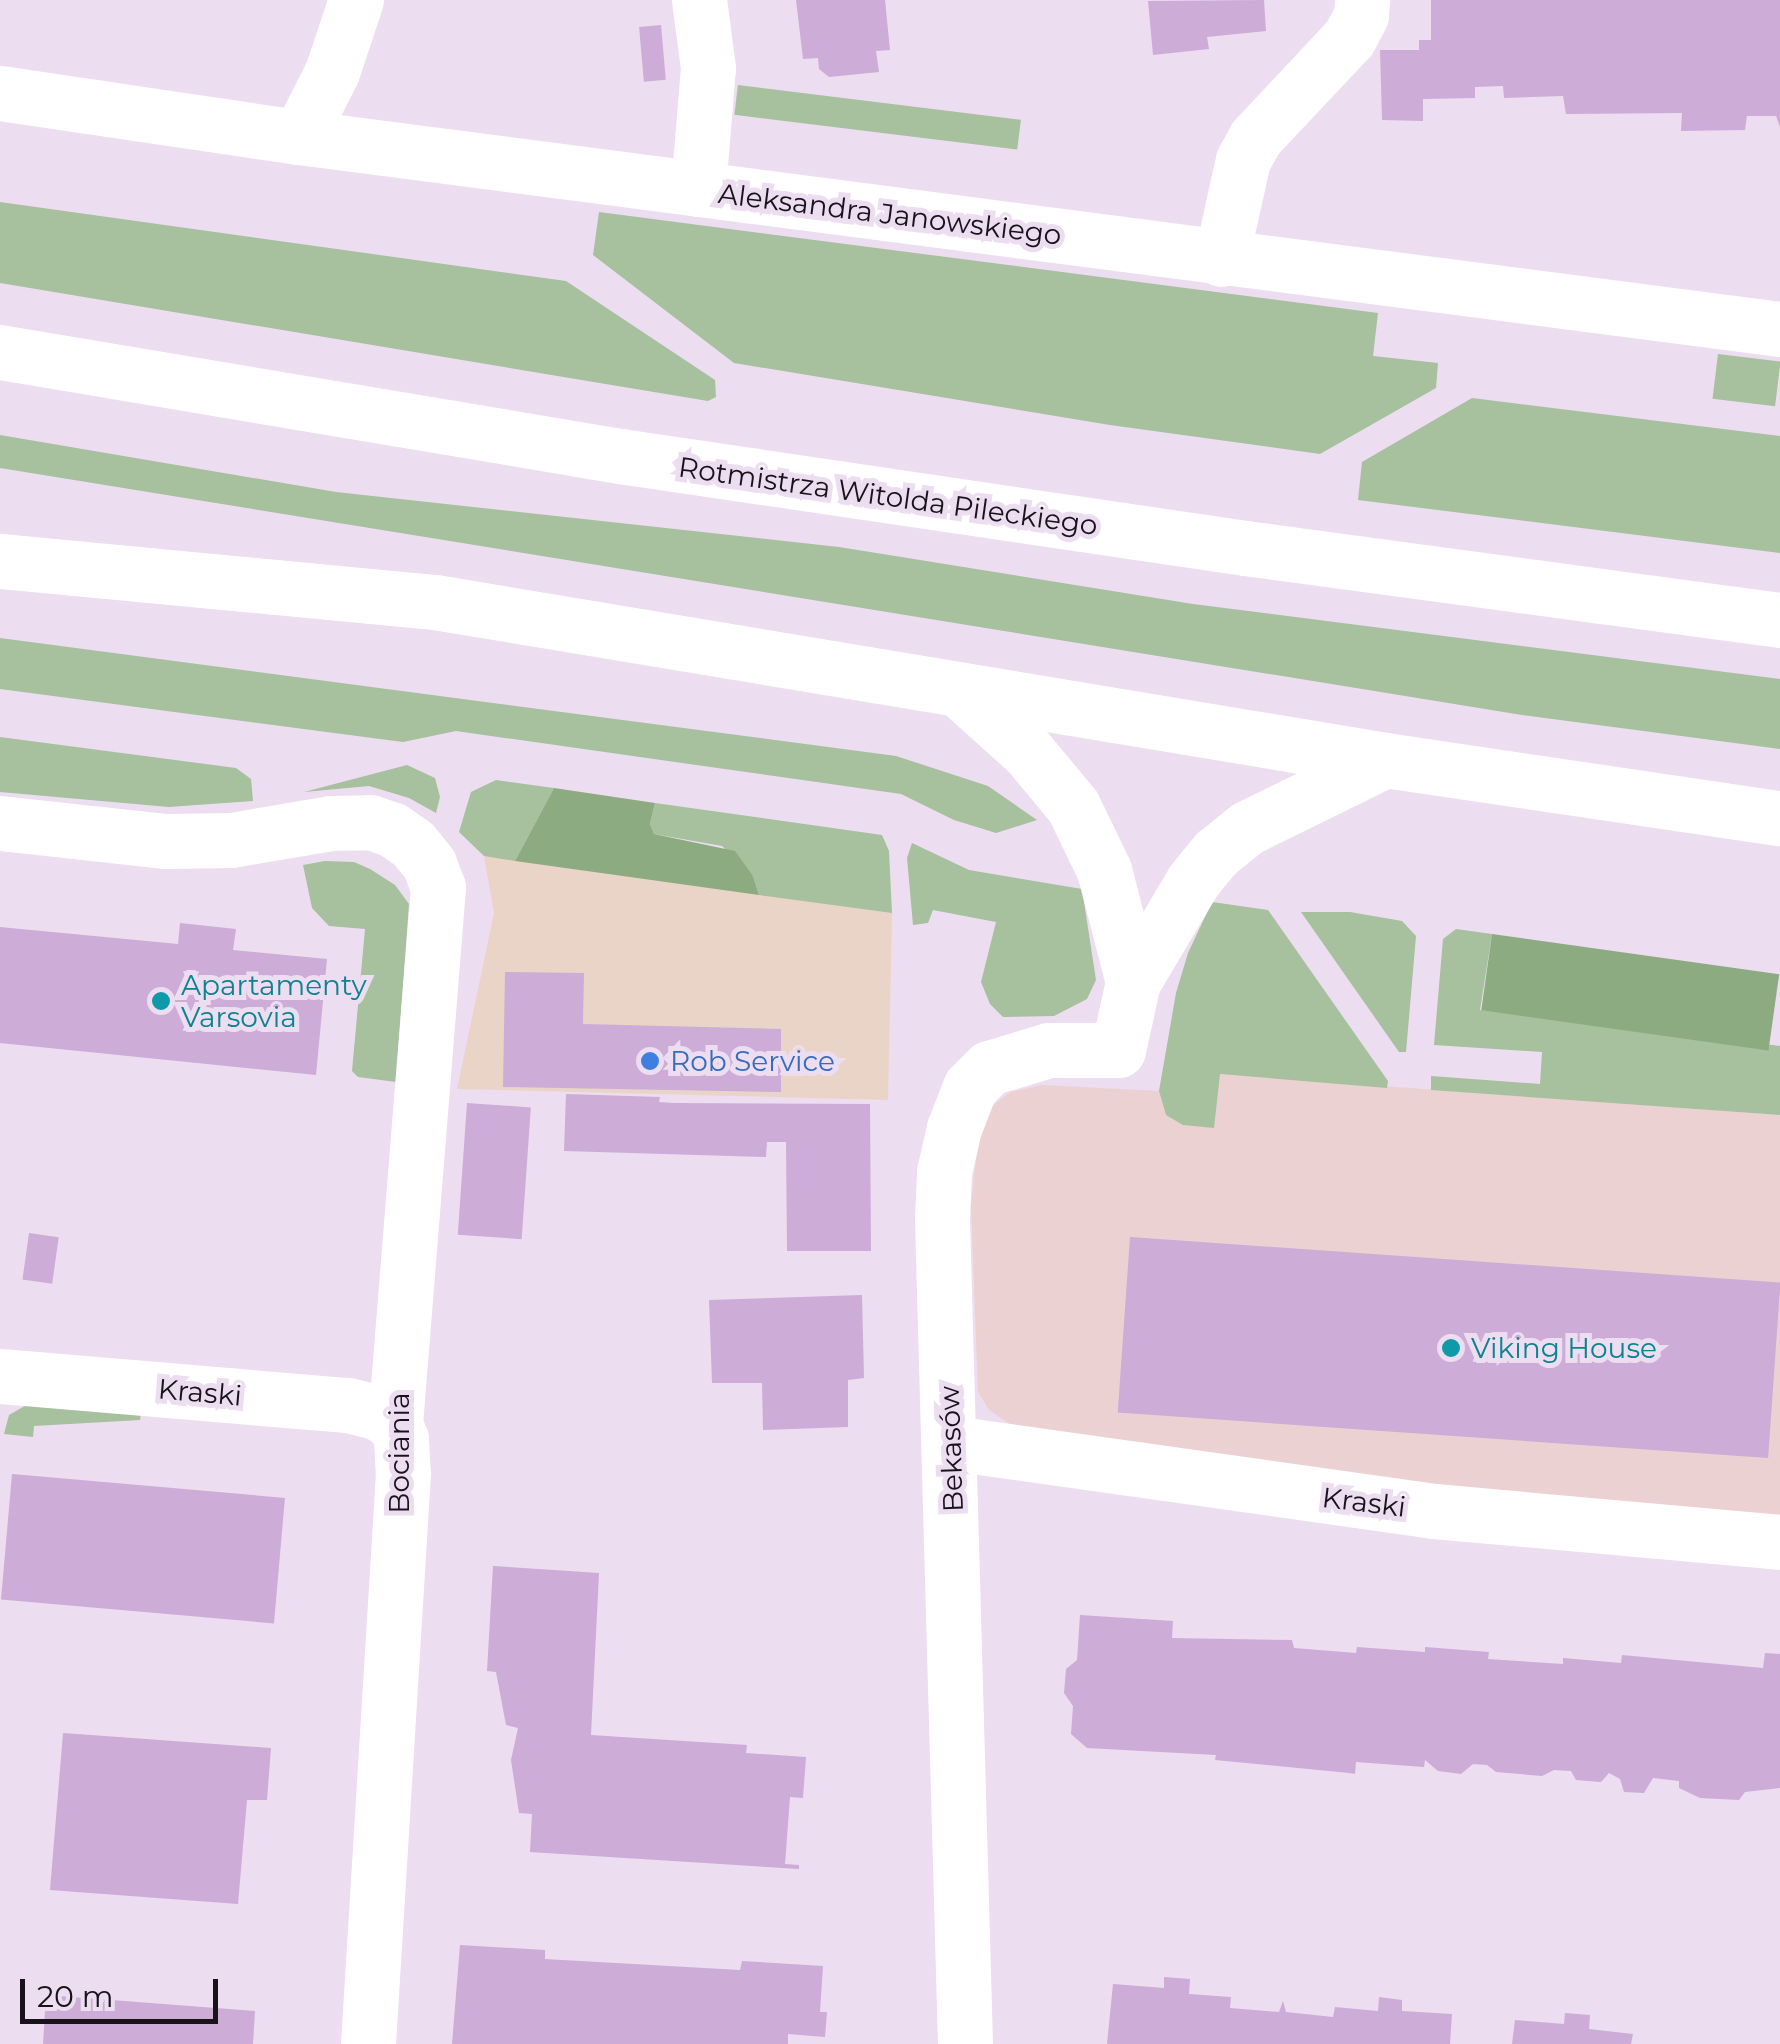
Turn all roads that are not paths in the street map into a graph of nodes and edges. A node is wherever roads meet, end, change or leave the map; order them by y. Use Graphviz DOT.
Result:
graph roads {
  1 [pos="356,0"];
  2 [pos="699,0"];
  3 [pos="1362,0"];
  4 [pos="0,93"];
  5 [pos="298,137"];
  6 [pos="698,190"];
  7 [pos="1221,259"];
  8 [pos="1780,329"];
  9 [pos="0,352"];
  10 [pos="0,525"];
  11 [pos="0,561"];
  12 [pos="435,602"];
  13 [pos="1780,620"];
  14 [pos="960,690"];
  15 [pos="1385,760"];
  16 [pos="1780,818"];
  17 [pos="0,823"];
  18 [pos="1133,982"];
  19 [pos="0,1376"];
  20 [pos="395,1424"];
  21 [pos="951,1443"];
  22 [pos="1780,1542"];
  23 [pos="368,2044"];
  24 [pos="965,2044"];
  1 -- 5 [label="street"];
  2 -- 6 [label="street"];
  3 -- 7 [label="street"];
  4 -- 5 [label="street, Aleksandra Janowskiego"];
  5 -- 6 [label="street, Aleksandra Janowskiego"];
  6 -- 7 [label="street, Aleksandra Janowskiego"];
  7 -- 8 [label="street, Aleksandra Janowskiego"];
  9 -- 13 [label="street, Rotmistrza Witolda Pileckiego"];
  10 -- 12 [label="street"];
  11 -- 12 [label="street"];
  12 -- 14 [label="street"];
  14 -- 15 [label="street"];
  14 -- 18 [label="street, Bekasów"];
  15 -- 16 [label="street"];
  15 -- 18 [label="street, Bekasów"];
  17 -- 20 [label="street, Bociania"];
  18 -- 21 [label="street, Bekasów"];
  19 -- 20 [label="street, Kraski"];
  20 -- 23 [label="street, Bociania"];
  21 -- 22 [label="street, Kraski"];
  21 -- 24 [label="street, Bekasów"];
}
